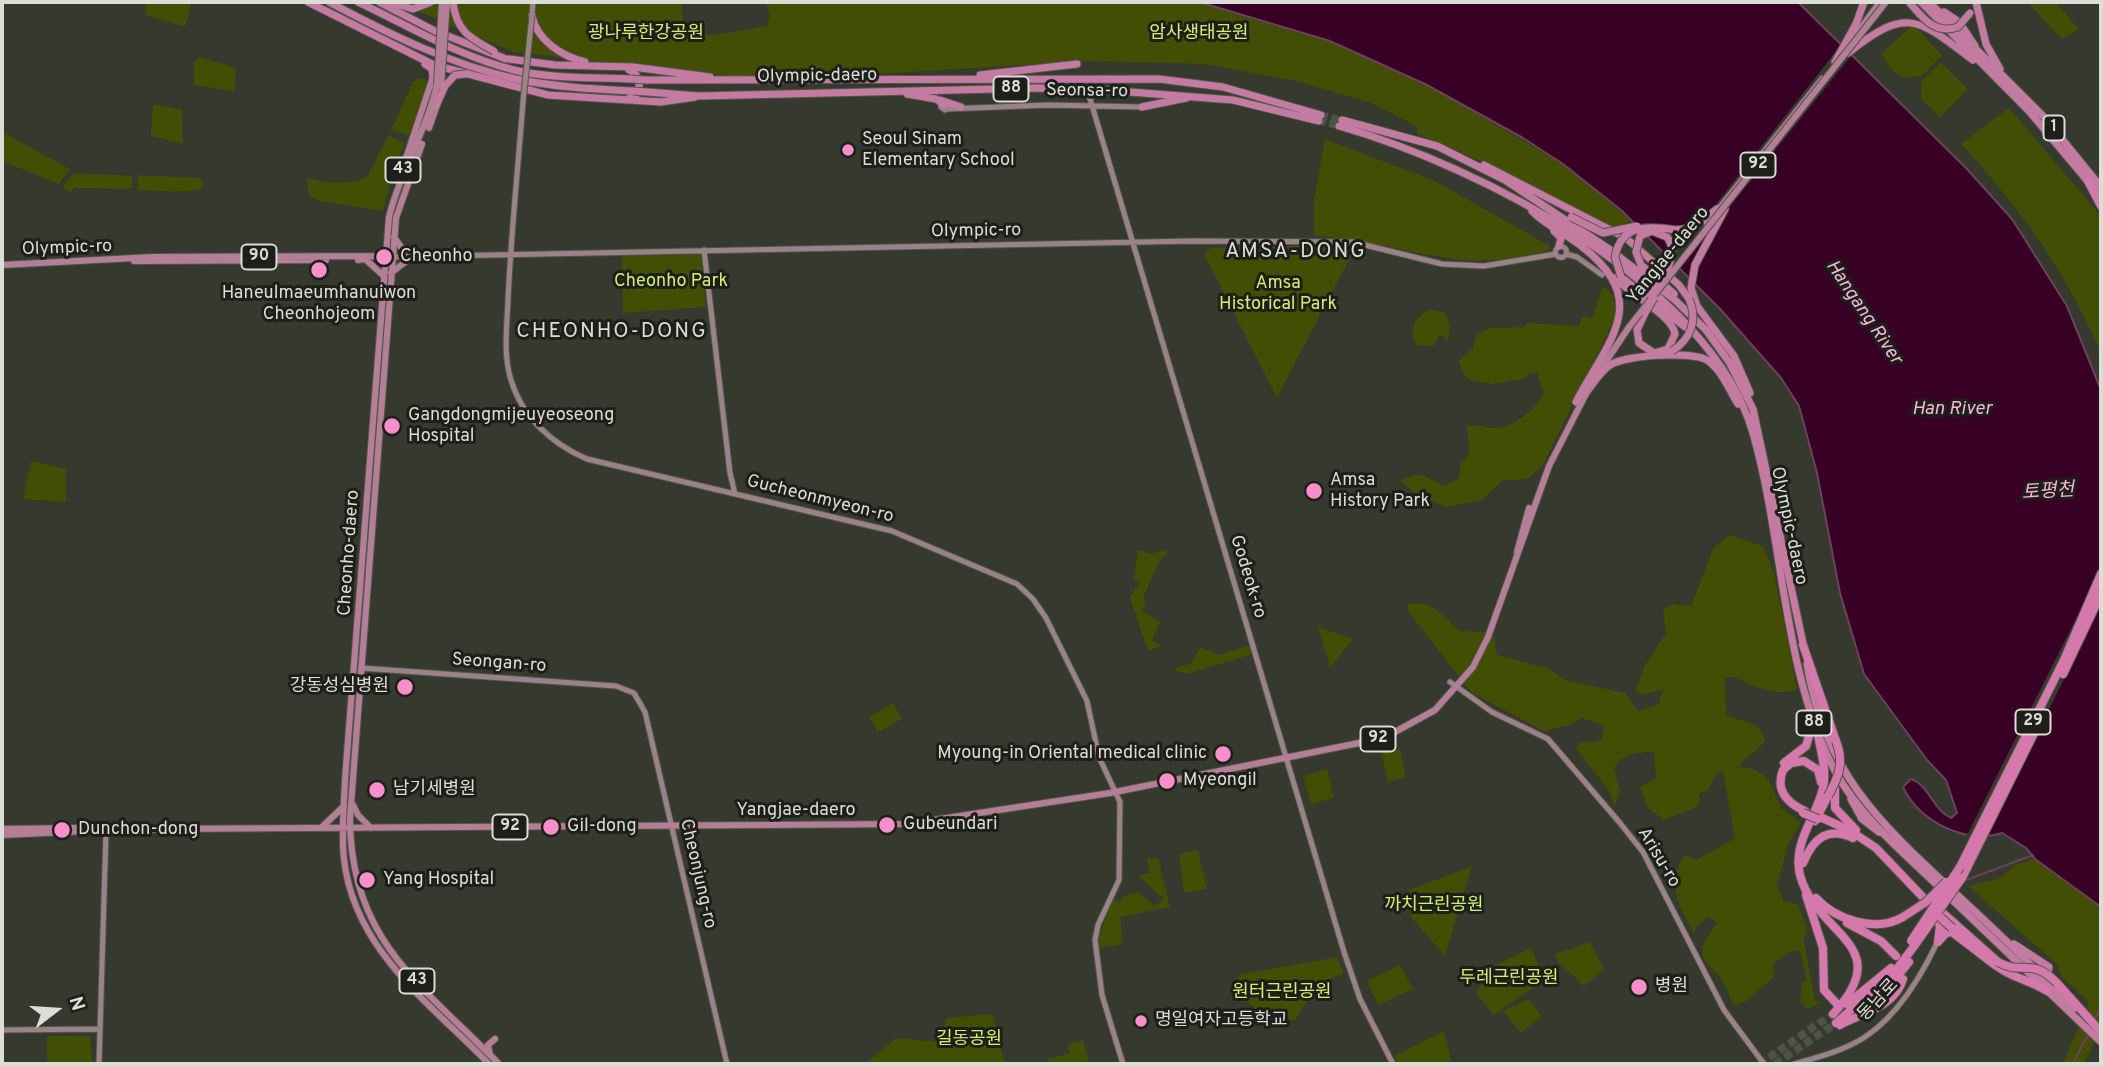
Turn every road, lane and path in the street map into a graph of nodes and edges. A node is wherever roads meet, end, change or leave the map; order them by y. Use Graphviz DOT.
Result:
graph roads {
  1 [pos="310,2"];
  2 [pos="329,2"];
  3 [pos="358,2"];
  4 [pos="379,2"];
  5 [pos="390,2"];
  6 [pos="431,2"];
  7 [pos="445,2"];
  8 [pos="453,2"];
  9 [pos="533,2"];
  10 [pos="1864,2"];
  11 [pos="1880,2"];
  12 [pos="1886,2"];
  13 [pos="1909,2"];
  14 [pos="1914,2"];
  15 [pos="1920,2"];
  16 [pos="1931,2"];
  17 [pos="1974,2"];
  18 [pos="350,13"];
  19 [pos="531,15"];
  20 [pos="395,19"];
  21 [pos="435,31"];
  22 [pos="392,43"];
  23 [pos="1848,53"];
  24 [pos="508,59"];
  25 [pos="1973,60"];
  26 [pos="423,61"];
  27 [pos="1835,62"];
  28 [pos="1077,64"];
  29 [pos="603,66"];
  30 [pos="623,67"];
  31 [pos="2001,73"];
  32 [pos="467,74"];
  33 [pos="584,76"];
  34 [pos="433,77"];
  35 [pos="456,77"];
  36 [pos="963,78"];
  37 [pos="729,81"];
  38 [pos="441,86"];
  39 [pos="896,92"];
  40 [pos="1088,92"];
  41 [pos="548,94"];
  42 [pos="1198,95"];
  43 [pos="699,96"];
  44 [pos="936,99"];
  45 [pos="622,101"];
  46 [pos="559,102"];
  47 [pos="436,106"];
  48 [pos="945,106"];
  49 [pos="1076,106"];
  50 [pos="1091,106"];
  51 [pos="1107,106"];
  52 [pos="961,107"];
  53 [pos="1142,107"];
  54 [pos="2029,111"];
  55 [pos="1473,162"];
  56 [pos="404,168"];
  57 [pos="2088,181"];
  58 [pos="2101,187"];
  59 [pos="2101,197"];
  60 [pos="1527,205"];
  61 [pos="1727,205"];
  62 [pos="2101,206"];
  63 [pos="1717,209"];
  64 [pos="1538,216"];
  65 [pos="1575,216"];
  66 [pos="1644,226"];
  67 [pos="390,238"];
  68 [pos="1131,243"];
  69 [pos="704,250"];
  70 [pos="1557,250"];
  71 [pos="510,253"];
  72 [pos="414,255"];
  73 [pos="367,257"];
  74 [pos="388,257"];
  75 [pos="2,265"];
  76 [pos="1602,271"];
  77 [pos="388,275"];
  78 [pos="1652,296"];
  79 [pos="1695,319"];
  80 [pos="1631,327"];
  81 [pos="1700,337"];
  82 [pos="1655,357"];
  83 [pos="1586,394"];
  84 [pos="1576,402"];
  85 [pos="1753,409"];
  86 [pos="1748,418"];
  87 [pos="375,456"];
  88 [pos="736,494"];
  89 [pos="1517,552"];
  90 [pos="2101,574"];
  91 [pos="2101,594"];
  92 [pos="1804,645"];
  93 [pos="361,668"];
  94 [pos="1450,682"];
  95 [pos="1456,689"];
  96 [pos="635,693"];
  97 [pos="1814,723"];
  98 [pos="1818,735"];
  99 [pos="1286,757"];
  100 [pos="1116,792"];
  101 [pos="352,795"];
  102 [pos="1826,797"];
  103 [pos="344,806"];
  104 [pos="1804,812"];
  105 [pos="1819,818"];
  106 [pos="671,826"];
  107 [pos="321,828"];
  108 [pos="347,828"];
  109 [pos="371,828"];
  110 [pos="2,830"];
  111 [pos="88,831"];
  112 [pos="106,832"];
  113 [pos="2,835"];
  114 [pos="1862,842"];
  115 [pos="1876,848"];
  116 [pos="1801,863"];
  117 [pos="1959,867"];
  118 [pos="1899,875"];
  119 [pos="1801,878"];
  120 [pos="1826,907"];
  121 [pos="1944,917"];
  122 [pos="1996,931"];
  123 [pos="1821,941"];
  124 [pos="1938,942"];
  125 [pos="1914,944"];
  126 [pos="1896,956"];
  127 [pos="1996,964"];
  128 [pos="2048,972"];
  129 [pos="1903,979"];
  130 [pos="2047,991"];
  131 [pos="1838,1005"];
  132 [pos="1862,1008"];
  133 [pos="2084,1018"];
  134 [pos="100,1029"];
  135 [pos="2,1030"];
  136 [pos="2100,1036"];
  137 [pos="495,1039"];
  138 [pos="491,1056"];
  139 [pos="99,1064"];
  140 [pos="489,1064"];
  141 [pos="499,1064"];
  142 [pos="727,1064"];
  143 [pos="1123,1064"];
  144 [pos="1393,1064"];
  145 [pos="1764,1064"];
  146 [pos="1794,1064"];
  1 -- 22 [label="highway"];
  2 -- 18 [label="highway, Olympic-daero / 88"];
  3 -- 20 [label="highway, Olympic-daero / 88"];
  4 -- 21 [label="highway"];
  5 -- 6 [label="highway"];
  7 -- 38 [label="main road, Cheonho-daero / 43, bridge"];
  8 -- 24 [label="highway, bridge"];
  9 -- 19 [label="main road, Gucheonmyeon-ro"];
  10 -- 27 [label="highway"];
  11 -- 27 [label="main road, Yangjae-daero, bridge"];
  12 -- 23 [label="main road, Yangjae-daero / 92, bridge"];
  13 -- 17 [label="highway, bridge"];
  14 -- 25 [label="highway"];
  15 -- 54 [label="highway, 1"];
  16 -- 31 [label="highway, 1"];
  17 -- 31 [label="highway"];
  18 -- 22 [label="highway"];
  18 -- 43 [label="highway, Olympic-daero / 88, bridge"];
  19 -- 29 [label="highway"];
  19 -- 71 [label="main road, Gucheonmyeon-ro, bridge"];
  20 -- 21 [label="highway"];
  20 -- 33 [label="highway, Olympic-daero / 88"];
  21 -- 24 [label="highway"];
  22 -- 26 [label="highway"];
  23 -- 25 [label="highway, bridge"];
  23 -- 61 [label="main road, Yangjae-daero / 92, bridge"];
  24 -- 29 [label="highway"];
  24 -- 33 [label="highway"];
  25 -- 54 [label="highway"];
  26 -- 32 [label="highway"];
  26 -- 34 [label="highway"];
  27 -- 63 [label="main road, Yangjae-daero, bridge"];
  28 -- 36 [label="highway"];
  29 -- 30 [label="highway"];
  30 -- 37 [label="highway"];
  30 -- 45 [label="highway"];
  31 -- 58 [label="highway, 1"];
  32 -- 35 [label="highway"];
  32 -- 38 [label="highway, bridge"];
  32 -- 41 [label="highway"];
  33 -- 37 [label="highway, Olympic-daero / 88, bridge"];
  34 -- 56 [label="main road"];
  36 -- 37 [label="highway, Olympic-daero / 88"];
  36 -- 42 [label="highway, Olympic-daero / 88"];
  38 -- 47 [label="highway"];
  38 -- 56 [label="main road, Cheonho-daero / 43"];
  39 -- 42 [label="highway, Olympic-daero / 88"];
  39 -- 43 [label="highway, Olympic-daero / 88"];
  39 -- 44 [label="highway"];
  40 -- 49 [label="main road"];
  40 -- 50 [label="main road, Godeok-ro"];
  40 -- 51 [label="main road"];
  41 -- 45 [label="highway"];
  41 -- 46 [label="highway"];
  42 -- 53 [label="highway"];
  43 -- 45 [label="highway"];
  44 -- 48 [label="highway"];
  44 -- 52 [label="highway"];
  47 -- 67 [label="main road, Cheonho-daero / 43"];
  48 -- 52 [label="main road, Seonsa-ro"];
  49 -- 50 [label="main road, Seonsa-ro"];
  49 -- 52 [label="main road, Seonsa-ro"];
  50 -- 51 [label="main road, Seonsa-ro"];
  50 -- 68 [label="main road, Godeok-ro"];
  51 -- 53 [label="main road, Seonsa-ro"];
  54 -- 57 [label="highway, 1"];
  55 -- 60 [label="highway, Olympic-daero / 88"];
  55 -- 65 [label="highway"];
  55 -- 79 [label="highway, Olympic-daero / 88"];
  56 -- 67 [label="main road, Cheonho-daero / 43"];
  57 -- 59 [label="highway, 1"];
  57 -- 62 [label="highway"];
  60 -- 64 [label="highway"];
  60 -- 81 [label="highway, Olympic-daero / 88"];
  61 -- 78 [label="main road, Yangjae-daero / 92, bridge"];
  61 -- 85 [label="highway, bridge"];
  63 -- 66 [label="highway, bridge"];
  63 -- 78 [label="main road, Yangjae-daero, bridge"];
  64 -- 70 [label="highway"];
  64 -- 76 [label="highway"];
  65 -- 66 [label="highway, bridge"];
  65 -- 82 [label="highway, bridge"];
  66 -- 81 [label="highway, bridge"];
  67 -- 72 [label="main road"];
  67 -- 73 [label="main road"];
  67 -- 74 [label="main road, Cheonho-daero / 43"];
  68 -- 69 [label="main road, Olympic-ro / 90"];
  68 -- 70 [label="main road, Olympic-ro / 90"];
  68 -- 99 [label="main road, Godeok-ro"];
  69 -- 71 [label="main road, Olympic-ro / 90"];
  69 -- 88 [label="main road"];
  70 -- 76 [label="main road"];
  71 -- 72 [label="main road, Olympic-ro / 90"];
  71 -- 88 [label="main road, Gucheonmyeon-ro"];
  72 -- 74 [label="main road, Olympic-ro / 90"];
  72 -- 77 [label="main road"];
  73 -- 74 [label="main road, Olympic-ro / 90"];
  73 -- 75 [label="main road, Olympic-ro / 90"];
  73 -- 77 [label="main road"];
  74 -- 77 [label="main road, Cheonho-daero / 43"];
  76 -- 80 [label="highway"];
  76 -- 84 [label="highway"];
  77 -- 87 [label="main road, Cheonho-daero / 43"];
  77 -- 87 [label="main road, Cheonho-daero / 43"];
  78 -- 79 [label="highway, bridge"];
  78 -- 80 [label="highway, bridge"];
  78 -- 80 [label="main road, Yangjae-daero, bridge"];
  79 -- 85 [label="highway, Olympic-daero / 88"];
  80 -- 83 [label="main road, Yangjae-daero / 92"];
  80 -- 84 [label="main road, Yangjae-daero / 92"];
  81 -- 86 [label="highway, Olympic-daero / 88"];
  82 -- 83 [label="highway"];
  82 -- 86 [label="highway"];
  83 -- 89 [label="main road, Yangjae-daero / 92"];
  84 -- 89 [label="main road, Yangjae-daero / 92"];
  85 -- 92 [label="highway, Olympic-daero / 88"];
  86 -- 97 [label="highway, Olympic-daero / 88"];
  87 -- 93 [label="main road, Cheonho-daero / 43"];
  87 -- 103 [label="main road, Cheonho-daero / 43"];
  88 -- 100 [label="main road, Gucheonmyeon-ro"];
  89 -- 95 [label="main road, Yangjae-daero / 92"];
  90 -- 117 [label="highway, 29"];
  91 -- 125 [label="highway, 29, bridge"];
  92 -- 102 [label="highway, bridge"];
  92 -- 122 [label="highway, Olympic-daero / 88"];
  93 -- 96 [label="main road, Seongan-ro"];
  93 -- 101 [label="main road, Cheonho-daero / 43"];
  94 -- 95 [label="main road, Arisu-ro"];
  95 -- 99 [label="main road, Yangjae-daero / 92"];
  95 -- 145 [label="main road, Arisu-ro"];
  96 -- 106 [label="main road, Cheonjung-ro"];
  97 -- 98 [label="highway, Olympic-daero / 88"];
  97 -- 104 [label="highway"];
  98 -- 102 [label="highway"];
  98 -- 130 [label="highway, Olympic-daero / 88"];
  99 -- 100 [label="main road, Yangjae-daero / 92"];
  99 -- 144 [label="main road, Godeok-ro"];
  100 -- 106 [label="main road, Yangjae-daero / 92"];
  100 -- 143 [label="main road, Gucheonmyeon-ro"];
  101 -- 108 [label="main road, Cheonho-daero / 43"];
  101 -- 109 [label="main road"];
  102 -- 104 [label="highway"];
  102 -- 115 [label="highway"];
  102 -- 116 [label="highway"];
  103 -- 107 [label="main road"];
  103 -- 108 [label="main road, Cheonho-daero / 43"];
  104 -- 105 [label="highway, bridge"];
  105 -- 114 [label="highway"];
  105 -- 115 [label="highway"];
  106 -- 109 [label="main road, Yangjae-daero / 92"];
  106 -- 142 [label="main road, Cheonjung-ro"];
  107 -- 108 [label="main road, Yangjae-daero / 92"];
  107 -- 112 [label="main road, Yangjae-daero / 92"];
  108 -- 109 [label="main road, Yangjae-daero / 92"];
  108 -- 138 [label="main road, Cheonho-daero / 43"];
  108 -- 140 [label="main road, Cheonho-daero / 43"];
  110 -- 111 [label="main road, Yangjae-daero / 92"];
  111 -- 112 [label="main road, Yangjae-daero / 92"];
  111 -- 113 [label="main road, Yangjae-daero / 92"];
  112 -- 134 [label="main road"];
  114 -- 116 [label="highway"];
  114 -- 118 [label="highway"];
  115 -- 118 [label="highway"];
  116 -- 119 [label="highway"];
  116 -- 120 [label="highway"];
  116 -- 123 [label="highway"];
  117 -- 120 [label="highway, bridge"];
  117 -- 125 [label="highway, 29, bridge"];
  118 -- 121 [label="highway"];
  118 -- 124 [label="highway"];
  119 -- 123 [label="highway"];
  119 -- 125 [label="highway, 29"];
  120 -- 126 [label="highway"];
  121 -- 124 [label="main road, 동남로"];
  121 -- 127 [label="highway"];
  121 -- 127 [label="highway, bridge"];
  122 -- 128 [label="highway"];
  122 -- 133 [label="highway, Olympic-daero / 88"];
  123 -- 131 [label="highway"];
  124 -- 127 [label="highway"];
  124 -- 146 [label="main road, 동남로"];
  125 -- 129 [label="highway, 29"];
  125 -- 132 [label="highway"];
  127 -- 130 [label="highway"];
  127 -- 133 [label="highway, bridge"];
  130 -- 133 [label="highway, Olympic-daero / 88"];
  133 -- 136 [label="highway"];
  134 -- 135 [label="main road"];
  134 -- 139 [label="main road"];
  137 -- 138 [label="main road"];
  138 -- 141 [label="main road, Cheonho-daero / 43"];
}
